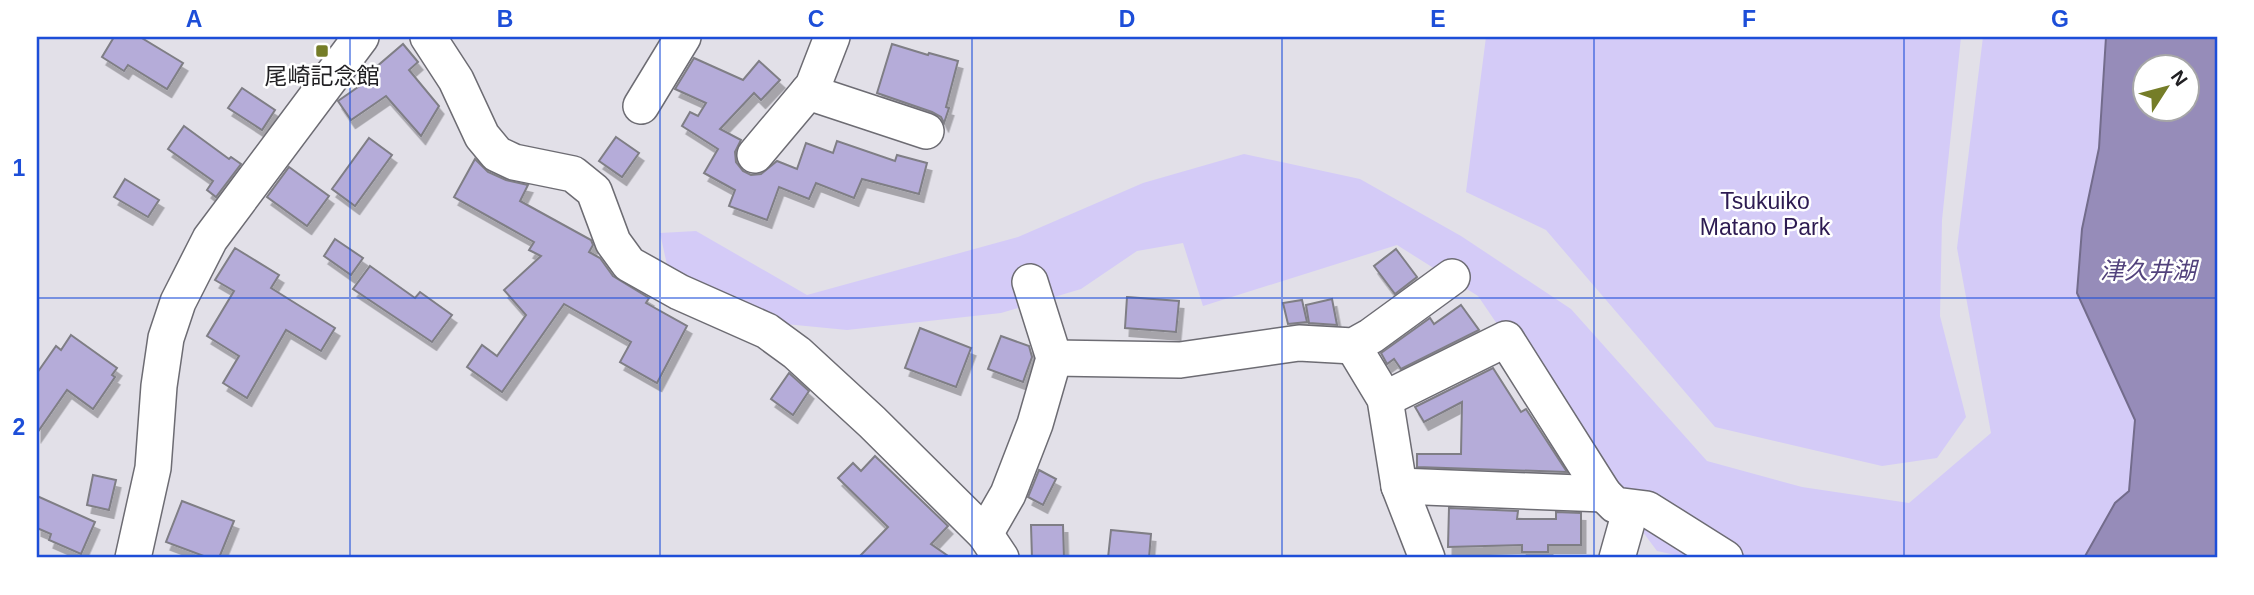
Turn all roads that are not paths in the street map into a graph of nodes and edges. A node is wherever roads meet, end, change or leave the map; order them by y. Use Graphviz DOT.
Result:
graph roads {
  1 [pos="361,37"];
  2 [pos="428,37"];
  3 [pos="683,37"];
  4 [pos="832,37"];
  5 [pos="808,92"];
  6 [pos="641,106"];
  7 [pos="926,131"];
  8 [pos="755,155"];
  9 [pos="1452,277"];
  10 [pos="1030,282"];
  11 [pos="1353,346"];
  12 [pos="1054,358"];
  13 [pos="1385,400"];
  14 [pos="1399,486"];
  15 [pos="1617,500"];
  16 [pos="993,546"];
  17 [pos="133,558"];
  18 [pos="1427,558"];
  19 [pos="1617,558"];
  20 [pos="1726,558"];
  1 -- 17 [label="street"];
  2 -- 16 [label="street"];
  3 -- 6 [label="street"];
  4 -- 5 [label="street"];
  5 -- 7 [label="street"];
  5 -- 8 [label="street"];
  9 -- 11 [label="street"];
  10 -- 12 [label="street"];
  11 -- 12 [label="street"];
  11 -- 13 [label="street"];
  12 -- 16 [label="street"];
  13 -- 14 [label="street"];
  13 -- 15 [label="street"];
  14 -- 15 [label="street"];
  14 -- 18 [label="street"];
  15 -- 19 [label="street"];
  15 -- 20 [label="street"];
}
